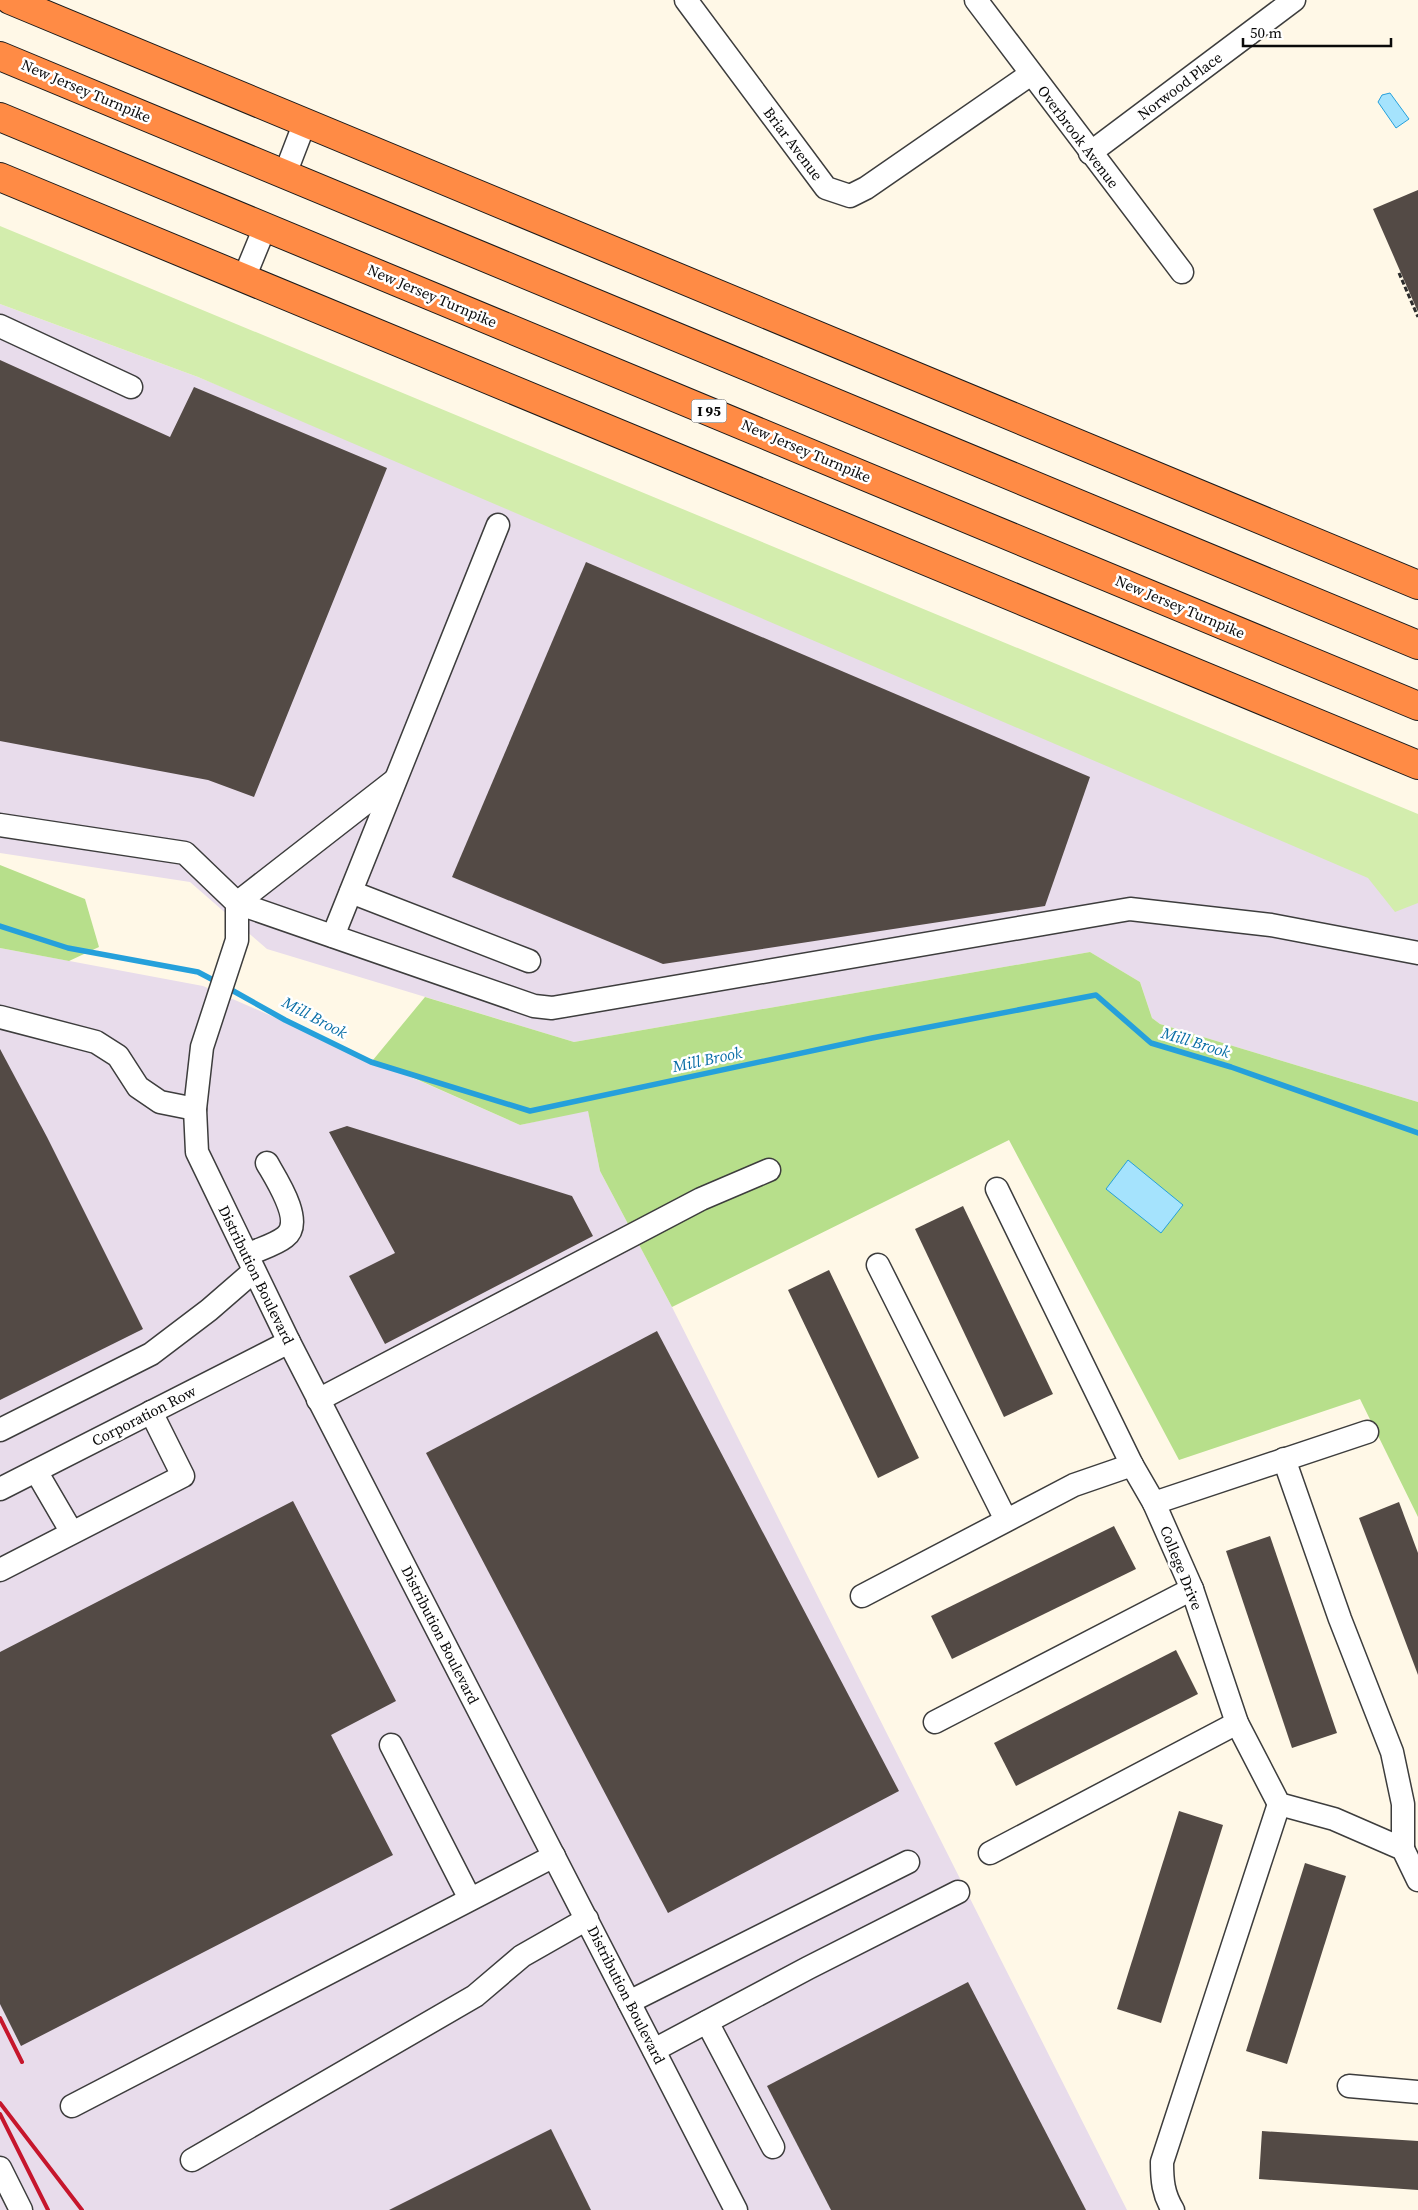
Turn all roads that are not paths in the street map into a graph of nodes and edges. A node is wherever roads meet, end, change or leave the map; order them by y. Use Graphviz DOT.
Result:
graph roads {
  1 [pos="10,0"];
  2 [pos="686,0"];
  3 [pos="976,0"];
  4 [pos="1294,0"];
  5 [pos="0,56"];
  6 [pos="1031,74"];
  7 [pos="0,117"];
  8 [pos="304,122"];
  9 [pos="1090,153"];
  10 [pos="285,174"];
  11 [pos="0,177"];
  12 [pos="265,227"];
  13 [pos="1182,272"];
  14 [pos="244,278"];
  15 [pos="0,326"];
  16 [pos="132,387"];
  17 [pos="498,525"];
  18 [pos="1418,585"];
  19 [pos="1418,645"];
  20 [pos="1418,706"];
  21 [pos="1418,765"];
  22 [pos="396,779"];
  23 [pos="0,825"];
  24 [pos="351,892"];
  25 [pos="236,904"];
  26 [pos="334,936"];
  27 [pos="1418,953"];
  28 [pos="529,961"];
  29 [pos="0,1017"];
  30 [pos="195,1109"];
  31 [pos="268,1163"];
  32 [pos="769,1170"];
  33 [pos="997,1189"];
  34 [pos="251,1263"];
  35 [pos="878,1265"];
  36 [pos="289,1342"];
  37 [pos="318,1400"];
  38 [pos="151,1412"];
  39 [pos="0,1430"];
  40 [pos="1367,1432"];
  41 [pos="1284,1459"];
  42 [pos="1132,1465"];
  43 [pos="36,1471"];
  44 [pos="0,1489"];
  45 [pos="1154,1503"];
  46 [pos="1006,1520"];
  47 [pos="72,1532"];
  48 [pos="0,1570"];
  49 [pos="1192,1589"];
  50 [pos="862,1596"];
  51 [pos="935,1722"];
  52 [pos="1237,1723"];
  53 [pos="391,1745"];
  54 [pos="1279,1804"];
  55 [pos="1403,1849"];
  56 [pos="990,1853"];
  57 [pos="554,1856"];
  58 [pos="908,1862"];
  59 [pos="1418,1880"];
  60 [pos="958,1892"];
  61 [pos="470,1899"];
  62 [pos="587,1919"];
  63 [pos="629,2002"];
  64 [pos="707,2022"];
  65 [pos="654,2050"];
  66 [pos="1349,2086"];
  67 [pos="1418,2092"];
  68 [pos="72,2106"];
  69 [pos="774,2147"];
  70 [pos="192,2160"];
  71 [pos="0,2168"];
  72 [pos="21,2210"];
  73 [pos="736,2210"];
  74 [pos="1173,2210"];
  1 -- 8 [label="highway"];
  2 -- 6 [label="street, Briar Avenue"];
  3 -- 6 [label="street, Overbrook Avenue"];
  4 -- 9 [label="street, Norwood Place"];
  5 -- 10 [label="highway, New Jersey Turnpike"];
  6 -- 9 [label="street, Overbrook Avenue"];
  7 -- 12 [label="highway, New Jersey Turnpike / I 95"];
  8 -- 10 [label="street"];
  8 -- 18 [label="highway"];
  9 -- 13 [label="street, Overbrook Avenue"];
  10 -- 19 [label="highway, New Jersey Turnpike"];
  11 -- 14 [label="highway"];
  12 -- 14 [label="street"];
  12 -- 20 [label="highway, New Jersey Turnpike / I 95"];
  14 -- 21 [label="highway"];
  15 -- 16 [label="street"];
  17 -- 22 [label="street"];
  22 -- 24 [label="street"];
  22 -- 25 [label="street"];
  23 -- 25 [label="street"];
  24 -- 26 [label="street"];
  24 -- 28 [label="street"];
  25 -- 26 [label="street"];
  25 -- 30 [label="street, Distribution Boulevard"];
  26 -- 27 [label="street"];
  29 -- 30 [label="street"];
  30 -- 34 [label="street, Distribution Boulevard"];
  31 -- 34 [label="street"];
  32 -- 37 [label="street"];
  33 -- 42 [label="street, College Drive"];
  34 -- 36 [label="street, Distribution Boulevard"];
  34 -- 39 [label="street"];
  35 -- 46 [label="street"];
  36 -- 37 [label="street, Distribution Boulevard"];
  36 -- 38 [label="street, Corporation Row"];
  37 -- 57 [label="street, Distribution Boulevard"];
  38 -- 43 [label="street, Corporation Row"];
  38 -- 47 [label="street"];
  40 -- 41 [label="street"];
  41 -- 45 [label="street"];
  41 -- 55 [label="street"];
  42 -- 45 [label="street, College Drive"];
  42 -- 46 [label="street"];
  43 -- 44 [label="street, Corporation Row"];
  43 -- 47 [label="street"];
  45 -- 49 [label="street, College Drive"];
  46 -- 50 [label="street"];
  47 -- 48 [label="street"];
  49 -- 51 [label="street"];
  49 -- 52 [label="street, College Drive"];
  52 -- 54 [label="street, College Drive"];
  52 -- 56 [label="street"];
  53 -- 61 [label="street"];
  54 -- 55 [label="street"];
  54 -- 74 [label="street"];
  55 -- 59 [label="street"];
  57 -- 61 [label="street"];
  57 -- 62 [label="street, Distribution Boulevard"];
  58 -- 63 [label="street"];
  60 -- 64 [label="street"];
  61 -- 68 [label="street"];
  62 -- 63 [label="street, Distribution Boulevard"];
  62 -- 70 [label="street"];
  63 -- 65 [label="street, Distribution Boulevard"];
  64 -- 65 [label="street"];
  64 -- 69 [label="street"];
  65 -- 73 [label="street, Distribution Boulevard"];
  66 -- 67 [label="street"];
  71 -- 72 [label="street"];
}
